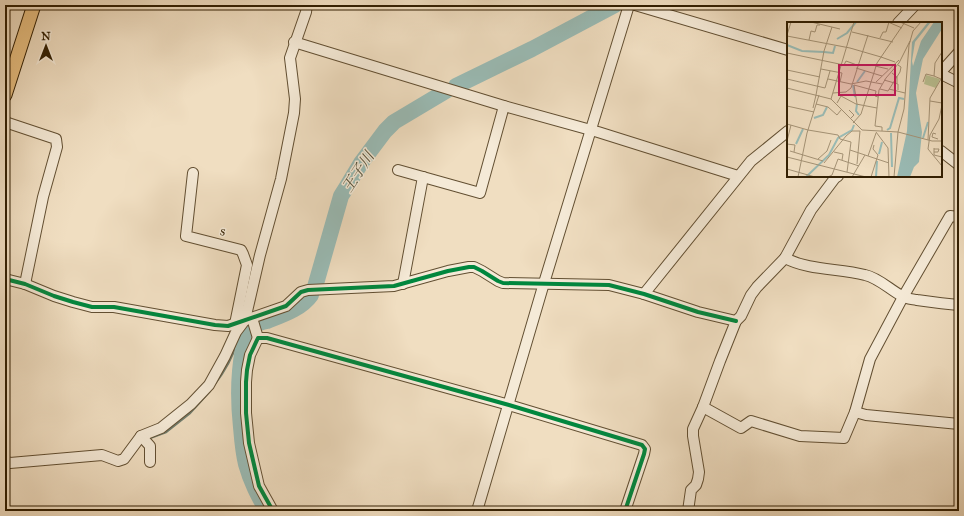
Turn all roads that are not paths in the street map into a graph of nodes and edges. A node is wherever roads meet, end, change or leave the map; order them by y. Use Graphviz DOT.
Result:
graph roads {
  1 [pos="34,5"];
  2 [pos="307,5"];
  3 [pos="629,5"];
  4 [pos="635,5"];
  5 [pos="915,5"];
  6 [pos="899,22"];
  7 [pos="294,42"];
  8 [pos="787,50"];
  9 [pos="959,52"];
  10 [pos="942,72"];
  11 [pos="942,74"];
  12 [pos="959,82"];
  13 [pos="5,94"];
  14 [pos="504,106"];
  15 [pos="5,122"];
  16 [pos="591,130"];
  17 [pos="787,132"];
  18 [pos="942,153"];
  19 [pos="959,165"];
  20 [pos="398,170"];
  21 [pos="193,173"];
  22 [pos="738,176"];
  23 [pos="423,177"];
  24 [pos="837,177"];
  25 [pos="959,217"];
  26 [pos="785,258"];
  27 [pos="5,280"];
  28 [pos="544,283"];
  29 [pos="25,284"];
  30 [pos="403,284"];
  31 [pos="644,294"];
  32 [pos="903,297"];
  33 [pos="959,305"];
  34 [pos="249,319"];
  35 [pos="736,321"];
  36 [pos="235,324"];
  37 [pos="258,338"];
  38 [pos="508,405"];
  39 [pos="703,407"];
  40 [pos="855,412"];
  41 [pos="959,424"];
  42 [pos="141,436"];
  43 [pos="5,461"];
  44 [pos="150,462"];
  45 [pos="273,511"];
  46 [pos="477,511"];
  47 [pos="625,511"];
  48 [pos="688,511"];
  1 -- 13 [label="main road"];
  2 -- 7 [label="street"];
  3 -- 16 [label="street"];
  4 -- 8 [label="street"];
  5 -- 6 [label="street"];
  7 -- 14 [label="street"];
  7 -- 34 [label="street"];
  9 -- 10 [label="street"];
  11 -- 12 [label="street"];
  14 -- 16 [label="street"];
  14 -- 23 [label="street"];
  15 -- 29 [label="street"];
  16 -- 22 [label="street"];
  16 -- 28 [label="street"];
  17 -- 22 [label="street"];
  18 -- 19 [label="street"];
  20 -- 23 [label="street"];
  21 -- 36 [label="street, s"];
  22 -- 31 [label="street"];
  23 -- 30 [label="street"];
  24 -- 26 [label="street"];
  25 -- 32 [label="street"];
  26 -- 32 [label="street"];
  26 -- 35 [label="street"];
  27 -- 29 [label="street"];
  28 -- 30 [label="street"];
  28 -- 31 [label="street"];
  28 -- 38 [label="street"];
  29 -- 36 [label="street"];
  30 -- 34 [label="street"];
  31 -- 35 [label="street"];
  32 -- 33 [label="street"];
  32 -- 40 [label="street"];
  34 -- 36 [label="street"];
  34 -- 37 [label="street"];
  34 -- 42 [label="street"];
  35 -- 39 [label="street"];
  37 -- 38 [label="street"];
  37 -- 45 [label="street"];
  38 -- 46 [label="street"];
  38 -- 47 [label="street"];
  39 -- 40 [label="street"];
  39 -- 48 [label="street"];
  40 -- 41 [label="street"];
  42 -- 43 [label="street"];
  42 -- 44 [label="street"];
}
